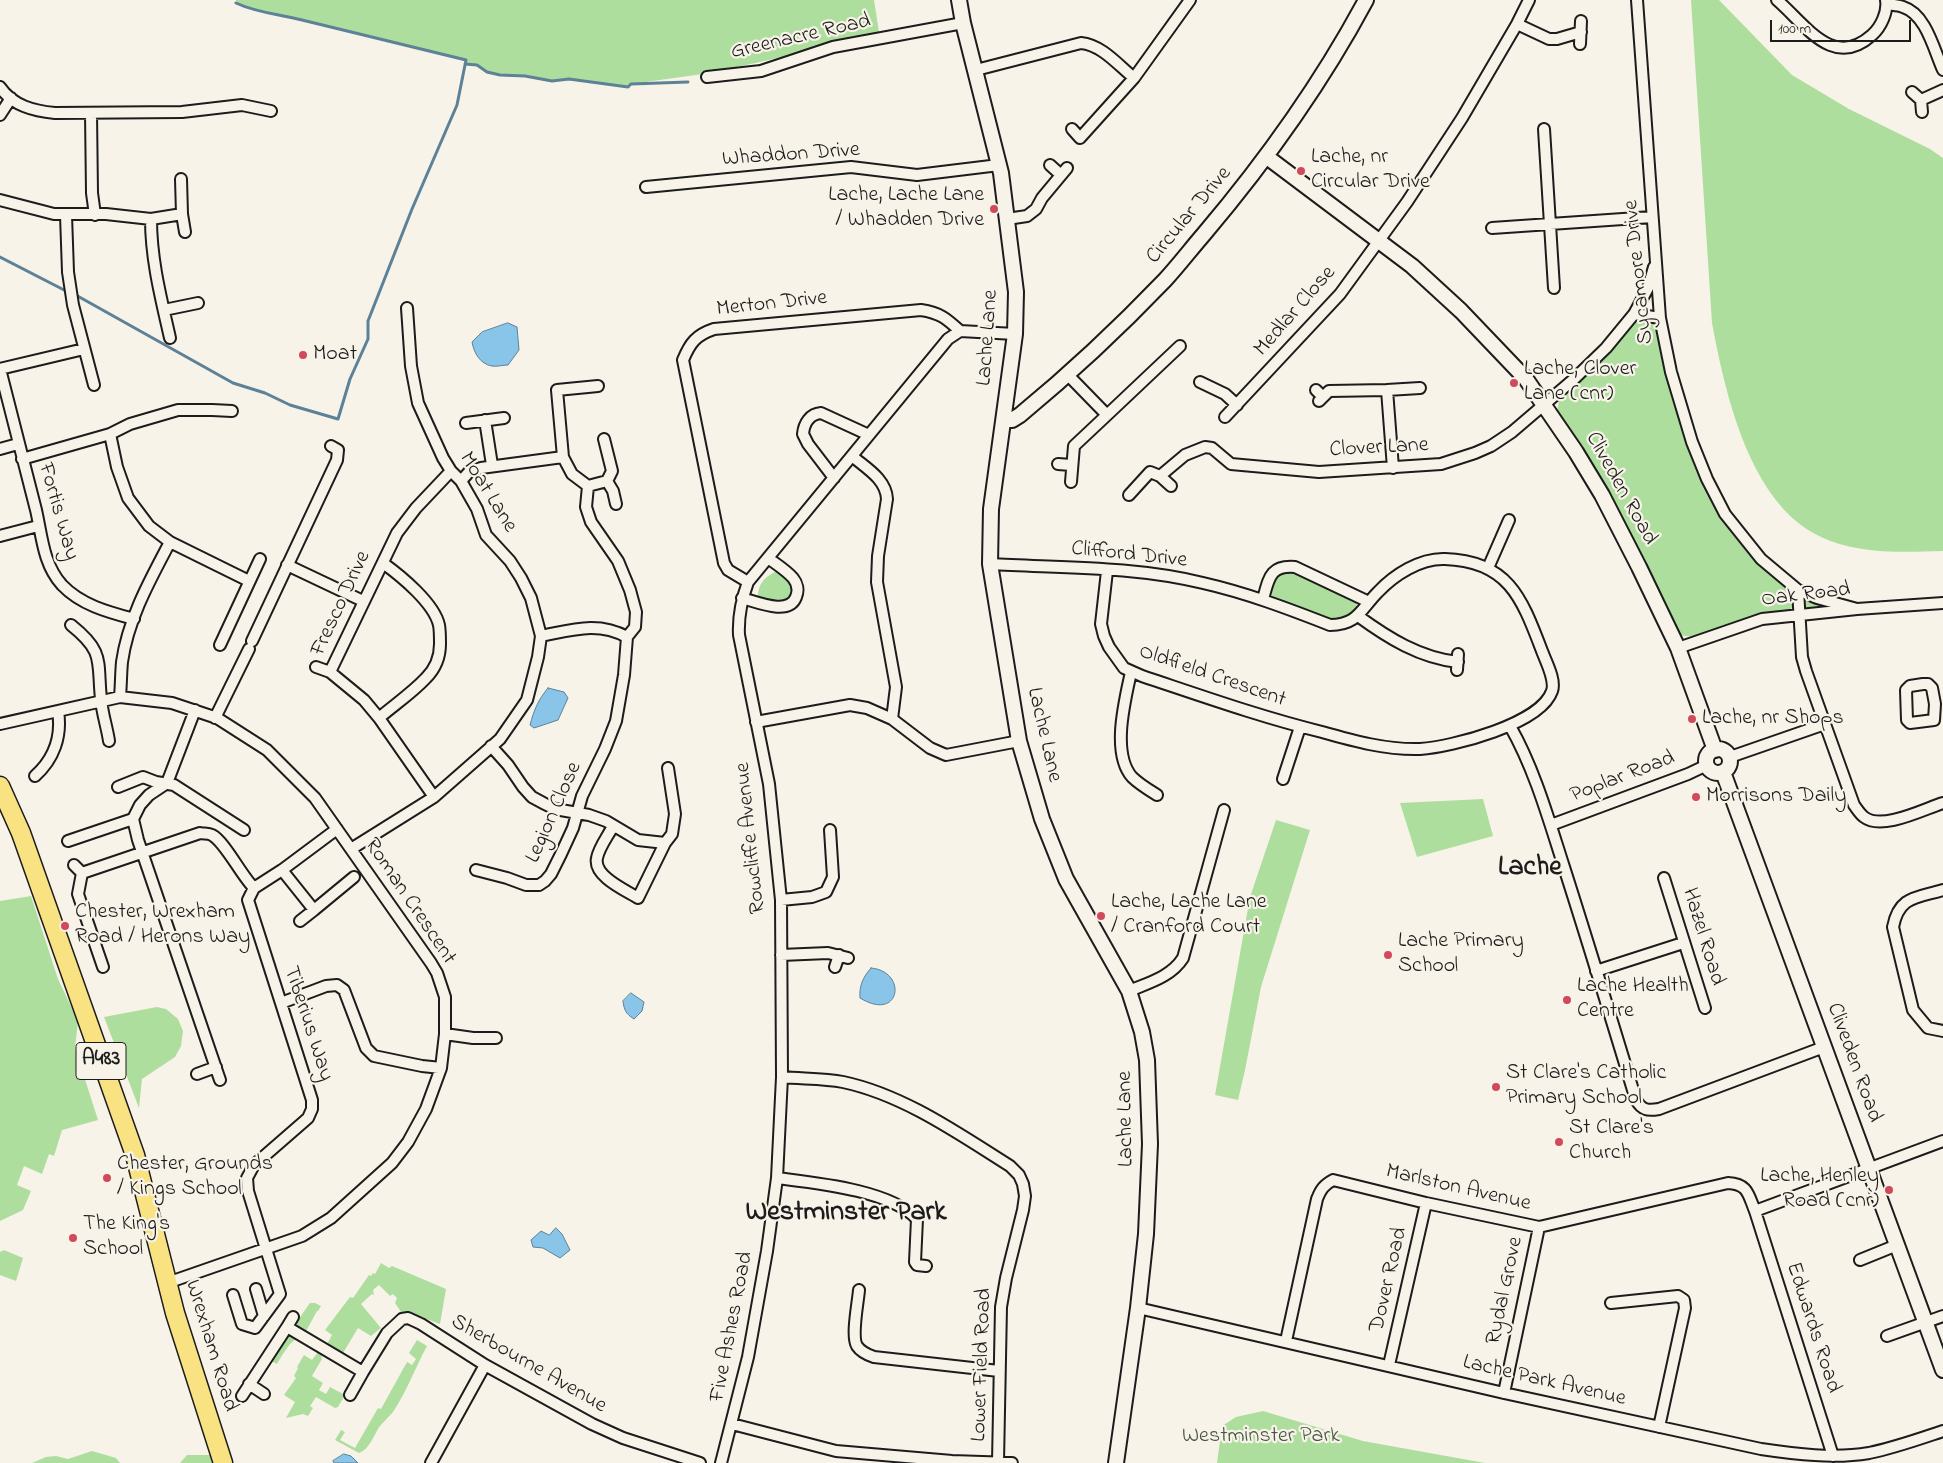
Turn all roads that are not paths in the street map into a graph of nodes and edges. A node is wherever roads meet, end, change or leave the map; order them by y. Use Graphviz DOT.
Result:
graph roads {
  1 [pos="959,0"];
  2 [pos="1190,0"];
  3 [pos="1366,0"];
  4 [pos="1529,0"];
  5 [pos="1637,0"];
  6 [pos="1778,0"];
  7 [pos="1887,2"];
  8 [pos="1581,21"];
  9 [pos="963,23"];
  10 [pos="1517,24"];
  11 [pos="1581,32"];
  12 [pos="1580,44"];
  13 [pos="976,70"];
  14 [pos="1943,70"];
  15 [pos="707,78"];
  16 [pos="1134,78"];
  17 [pos="0,86"];
  18 [pos="1943,90"];
  19 [pos="1912,92"];
  20 [pos="11,98"];
  21 [pos="1921,100"];
  22 [pos="271,112"];
  23 [pos="1922,112"];
  24 [pos="91,113"];
  25 [pos="0,115"];
  26 [pos="1072,129"];
  27 [pos="1544,129"];
  28 [pos="1266,157"];
  29 [pos="999,166"];
  30 [pos="1050,166"];
  31 [pos="181,178"];
  32 [pos="646,187"];
  33 [pos="0,200"];
  34 [pos="182,214"];
  35 [pos="66,215"];
  36 [pos="95,215"];
  37 [pos="1652,217"];
  38 [pos="151,219"];
  39 [pos="1007,219"];
  40 [pos="1551,223"];
  41 [pos="1492,228"];
  42 [pos="185,232"];
  43 [pos="1378,241"];
  44 [pos="1655,263"];
  45 [pos="1554,288"];
  46 [pos="198,303"];
  47 [pos="407,308"];
  48 [pos="164,310"];
  49 [pos="1634,314"];
  50 [pos="1660,318"];
  51 [pos="960,332"];
  52 [pos="1014,334"];
  53 [pos="170,338"];
  54 [pos="1180,346"];
  55 [pos="84,349"];
  56 [pos="0,369"];
  57 [pos="1068,375"];
  58 [pos="1200,382"];
  59 [pos="94,385"];
  60 [pos="598,386"];
  61 [pos="1420,388"];
  62 [pos="1387,390"];
  63 [pos="1319,396"];
  64 [pos="1237,405"];
  65 [pos="1545,405"];
  66 [pos="232,411"];
  67 [pos="1107,415"];
  68 [pos="1225,417"];
  69 [pos="504,418"];
  70 [pos="1004,419"];
  71 [pos="485,420"];
  72 [pos="466,423"];
  73 [pos="110,434"];
  74 [pos="869,435"];
  75 [pos="604,439"];
  76 [pos="18,444"];
  77 [pos="331,446"];
  78 [pos="0,448"];
  79 [pos="563,456"];
  80 [pos="852,456"];
  81 [pos="22,459"];
  82 [pos="1058,464"];
  83 [pos="492,465"];
  84 [pos="1071,465"];
  85 [pos="1393,468"];
  86 [pos="451,472"];
  87 [pos="1160,476"];
  88 [pos="834,478"];
  89 [pos="461,481"];
  90 [pos="607,481"];
  91 [pos="1070,482"];
  92 [pos="588,486"];
  93 [pos="1171,486"];
  94 [pos="1129,495"];
  95 [pos="616,504"];
  96 [pos="1509,520"];
  97 [pos="38,526"];
  98 [pos="0,536"];
  99 [pos="170,542"];
  100 [pos="768,558"];
  101 [pos="260,559"];
  102 [pos="383,563"];
  103 [pos="287,564"];
  104 [pos="990,564"];
  105 [pos="1488,568"];
  106 [pos="1107,570"];
  107 [pos="249,581"];
  108 [pos="748,582"];
  109 [pos="1798,590"];
  110 [pos="742,598"];
  111 [pos="1263,599"];
  112 [pos="364,601"];
  113 [pos="1369,602"];
  114 [pos="1943,603"];
  115 [pos="1857,609"];
  116 [pos="1799,614"];
  117 [pos="1358,616"];
  118 [pos="134,619"];
  119 [pos="71,625"];
  120 [pos="541,636"];
  121 [pos="627,638"];
  122 [pos="220,645"];
  123 [pos="1678,648"];
  124 [pos="1458,662"];
  125 [pos="316,667"];
  126 [pos="330,672"];
  127 [pos="1132,672"];
  128 [pos="120,697"];
  129 [pos="101,700"];
  130 [pos="195,710"];
  131 [pos="58,711"];
  132 [pos="215,718"];
  133 [pos="379,718"];
  134 [pos="892,719"];
  135 [pos="756,722"];
  136 [pos="0,724"];
  137 [pos="1825,724"];
  138 [pos="1510,726"];
  139 [pos="1300,727"];
  140 [pos="109,741"];
  141 [pos="1019,741"];
  142 [pos="491,746"];
  143 [pos="1715,750"];
  144 [pos="1730,757"];
  145 [pos="1707,764"];
  146 [pos="668,768"];
  147 [pos="1723,772"];
  148 [pos="36,776"];
  149 [pos="1284,779"];
  150 [pos="167,784"];
  151 [pos="0,786"];
  152 [pos="118,787"];
  153 [pos="1157,795"];
  154 [pos="434,796"];
  155 [pos="0,800"];
  156 [pos="1943,803"];
  157 [pos="1224,810"];
  158 [pos="576,812"];
  159 [pos="13,814"];
  160 [pos="133,819"];
  161 [pos="1551,825"];
  162 [pos="613,826"];
  163 [pos="337,828"];
  164 [pos="244,830"];
  165 [pos="830,830"];
  166 [pos="68,841"];
  167 [pos="665,843"];
  168 [pos="351,849"];
  169 [pos="142,852"];
  170 [pos="74,865"];
  171 [pos="282,870"];
  172 [pos="476,870"];
  173 [pos="82,873"];
  174 [pos="354,877"];
  175 [pos="1664,878"];
  176 [pos="254,888"];
  177 [pos="1943,890"];
  178 [pos="781,900"];
  179 [pos="314,910"];
  180 [pos="300,922"];
  181 [pos="1684,943"];
  182 [pos="781,955"];
  183 [pos="835,967"];
  184 [pos="103,968"];
  185 [pos="1596,971"];
  186 [pos="1129,991"];
  187 [pos="281,1004"];
  188 [pos="1705,1008"];
  189 [pos="1943,1031"];
  190 [pos="445,1034"];
  191 [pos="496,1038"];
  192 [pos="1824,1047"];
  193 [pos="216,1067"];
  194 [pos="441,1068"];
  195 [pos="197,1074"];
  196 [pos="782,1077"];
  197 [pos="220,1080"];
  198 [pos="1943,1141"];
  199 [pos="1869,1168"];
  200 [pos="777,1178"];
  201 [pos="1426,1203"];
  202 [pos="1755,1211"];
  203 [pos="1539,1227"];
  204 [pos="1897,1246"];
  205 [pos="266,1248"];
  206 [pos="1860,1260"];
  207 [pos="926,1266"];
  208 [pos="167,1282"];
  209 [pos="256,1289"];
  210 [pos="859,1290"];
  211 [pos="233,1295"];
  212 [pos="1611,1303"];
  213 [pos="1138,1308"];
  214 [pos="264,1316"];
  215 [pos="1943,1316"];
  216 [pos="293,1317"];
  217 [pos="1925,1322"];
  218 [pos="287,1327"];
  219 [pos="1887,1336"];
  220 [pos="1286,1341"];
  221 [pos="484,1365"];
  222 [pos="1389,1365"];
  223 [pos="1943,1370"];
  224 [pos="999,1371"];
  225 [pos="363,1372"];
  226 [pos="249,1384"];
  227 [pos="1504,1392"];
  228 [pos="264,1394"];
  229 [pos="350,1395"];
  230 [pos="242,1396"];
  231 [pos="732,1424"];
  232 [pos="1659,1427"];
  233 [pos="1943,1431"];
  234 [pos="1833,1456"];
  235 [pos="952,1462"];
  236 [pos="998,1462"];
  237 [pos="223,1463"];
  238 [pos="431,1463"];
  239 [pos="700,1463"];
  240 [pos="722,1463"];
  241 [pos="1012,1463"];
  242 [pos="1116,1463"];
  1 -- 9 [label="street, Lache Lane"];
  2 -- 16 [label="street"];
  3 -- 28 [label="street, Circular Drive"];
  4 -- 10 [label="street"];
  5 -- 37 [label="street, Sycamore Drive"];
  6 -- 7 [label="street"];
  7 -- 14 [label="street"];
  8 -- 11 [label="street"];
  9 -- 13 [label="street, Lache Lane"];
  9 -- 15 [label="street, Greenacre Road"];
  10 -- 11 [label="street"];
  10 -- 43 [label="street"];
  11 -- 12 [label="street"];
  13 -- 16 [label="street"];
  13 -- 29 [label="street, Lache Lane"];
  16 -- 26 [label="street"];
  17 -- 20 [label="street"];
  18 -- 21 [label="street"];
  19 -- 21 [label="street"];
  20 -- 24 [label="street"];
  20 -- 25 [label="street"];
  21 -- 23 [label="street"];
  22 -- 24 [label="street"];
  24 -- 36 [label="street"];
  27 -- 40 [label="street"];
  28 -- 43 [label="street, Cliveden Road"];
  28 -- 57 [label="street, Circular Drive"];
  29 -- 32 [label="street, Whaddon Drive"];
  29 -- 39 [label="street, Lache Lane"];
  30 -- 39 [label="street"];
  31 -- 34 [label="street"];
  33 -- 35 [label="street"];
  34 -- 38 [label="street"];
  34 -- 42 [label="street"];
  35 -- 36 [label="street"];
  35 -- 55 [label="street"];
  36 -- 38 [label="street"];
  37 -- 40 [label="street"];
  37 -- 44 [label="street, Sycamore Drive"];
  38 -- 48 [label="street"];
  39 -- 52 [label="street, Lache Lane"];
  40 -- 41 [label="street"];
  40 -- 45 [label="street"];
  43 -- 64 [label="street, Medlar Close"];
  43 -- 65 [label="street, Cliveden Road"];
  44 -- 49 [label="street, Clover Lane"];
  44 -- 50 [label="street, Sycamore Drive"];
  46 -- 48 [label="street"];
  47 -- 86 [label="street, Moat Lane"];
  48 -- 53 [label="street"];
  49 -- 50 [label="street"];
  49 -- 65 [label="street, Clover Lane"];
  50 -- 109 [label="street, Sycamore Drive"];
  51 -- 52 [label="street"];
  51 -- 74 [label="street, Rowcliffe Avenue"];
  51 -- 108 [label="street, Merton Drive"];
  52 -- 70 [label="street, Lache Lane"];
  54 -- 67 [label="street"];
  55 -- 56 [label="street"];
  55 -- 59 [label="street"];
  56 -- 76 [label="street, Fortis Way"];
  57 -- 67 [label="street"];
  57 -- 70 [label="street, Circular Drive"];
  58 -- 64 [label="street"];
  60 -- 79 [label="street"];
  61 -- 62 [label="street"];
  62 -- 63 [label="street"];
  62 -- 85 [label="street"];
  64 -- 68 [label="street, Medlar Close"];
  65 -- 85 [label="street, Clover Lane"];
  65 -- 123 [label="street, Cliveden Road"];
  66 -- 73 [label="street"];
  67 -- 84 [label="street"];
  69 -- 71 [label="street"];
  70 -- 104 [label="street, Lache Lane"];
  71 -- 72 [label="street"];
  71 -- 83 [label="street"];
  73 -- 81 [label="street"];
  73 -- 99 [label="street"];
  74 -- 80 [label="street, Rowcliffe Avenue"];
  74 -- 88 [label="street"];
  75 -- 90 [label="street"];
  76 -- 78 [label="street"];
  76 -- 81 [label="street, Fortis Way"];
  77 -- 103 [label="street"];
  79 -- 83 [label="street"];
  79 -- 92 [label="street"];
  80 -- 88 [label="street, Rowcliffe Avenue"];
  80 -- 134 [label="street"];
  81 -- 97 [label="street, Fortis Way"];
  82 -- 84 [label="street"];
  83 -- 89 [label="street"];
  84 -- 91 [label="street"];
  85 -- 87 [label="street, Clover Lane"];
  86 -- 89 [label="street, Moat Lane"];
  86 -- 102 [label="street, Fresco Drive"];
  87 -- 93 [label="street"];
  87 -- 94 [label="street"];
  88 -- 100 [label="street, Rowcliffe Avenue"];
  89 -- 120 [label="street, Moat Lane"];
  90 -- 92 [label="street"];
  90 -- 95 [label="street"];
  92 -- 121 [label="street, Legion Close"];
  96 -- 105 [label="street"];
  97 -- 98 [label="street"];
  97 -- 118 [label="street, Fortis Way"];
  99 -- 107 [label="street"];
  99 -- 118 [label="street"];
  100 -- 108 [label="street, Rowcliffe Avenue"];
  100 -- 110 [label="street"];
  101 -- 107 [label="street"];
  102 -- 112 [label="street, Fresco Drive"];
  102 -- 133 [label="street"];
  103 -- 112 [label="street"];
  103 -- 132 [label="street"];
  104 -- 106 [label="street, Clifford Drive"];
  104 -- 141 [label="street, Lache Lane"];
  105 -- 113 [label="street, Oldfield Crescent"];
  105 -- 138 [label="street, Oldfield Crescent"];
  106 -- 111 [label="street, Clifford Drive"];
  106 -- 127 [label="street, Oldfield Crescent"];
  107 -- 122 [label="street"];
  108 -- 110 [label="street, Rowcliffe Avenue"];
  109 -- 115 [label="street, Sycamore Drive"];
  109 -- 116 [label="street"];
  110 -- 135 [label="street, Rowcliffe Avenue"];
  111 -- 113 [label="street"];
  111 -- 117 [label="street, Clifford Drive"];
  112 -- 126 [label="street, Fresco Drive"];
  113 -- 117 [label="street, Oldfield Crescent"];
  114 -- 115 [label="street, Oak Road"];
  115 -- 116 [label="street, Oak Road"];
  116 -- 123 [label="street, Oak Road"];
  116 -- 137 [label="street"];
  117 -- 124 [label="street"];
  118 -- 128 [label="street"];
  119 -- 129 [label="street"];
  120 -- 121 [label="street"];
  120 -- 142 [label="street, Moat Lane"];
  121 -- 158 [label="street, Legion Close"];
  123 -- 143 [label="street, Cliveden Road"];
  125 -- 126 [label="street"];
  126 -- 133 [label="street, Fresco Drive"];
  127 -- 139 [label="street, Oldfield Crescent"];
  127 -- 153 [label="street"];
  128 -- 129 [label="street, Roman Crescent"];
  128 -- 130 [label="street, Roman Crescent"];
  129 -- 131 [label="street, Roman Crescent"];
  129 -- 140 [label="street"];
  130 -- 132 [label="street, Roman Crescent"];
  130 -- 150 [label="street"];
  131 -- 136 [label="street, Roman Crescent"];
  131 -- 148 [label="street"];
  132 -- 163 [label="street, Roman Crescent"];
  133 -- 154 [label="street, Fresco Drive"];
  134 -- 135 [label="street"];
  134 -- 141 [label="street"];
  135 -- 178 [label="street, Rowcliffe Avenue"];
  137 -- 144 [label="street"];
  137 -- 156 [label="street"];
  138 -- 139 [label="street, Oldfield Crescent"];
  138 -- 161 [label="street"];
  139 -- 149 [label="street, Oldfield Crescent"];
  141 -- 186 [label="street, Lache Lane"];
  142 -- 154 [label="street, Moat Lane"];
  142 -- 158 [label="street"];
  143 -- 144 [label="street"];
  143 -- 145 [label="street"];
  144 -- 147 [label="street"];
  145 -- 147 [label="street"];
  145 -- 161 [label="street, Poplar Road"];
  146 -- 167 [label="street"];
  147 -- 192 [label="street, Cliveden Road"];
  150 -- 152 [label="street"];
  150 -- 160 [label="street"];
  150 -- 164 [label="street"];
  151 -- 159 [label="highway, Wrexham Road / A483"];
  154 -- 168 [label="street, Moat Lane"];
  155 -- 159 [label="highway, Wrexham Road / A483"];
  157 -- 186 [label="street"];
  158 -- 162 [label="street"];
  158 -- 172 [label="street, Legion Close"];
  159 -- 208 [label="highway, Wrexham Road / A483"];
  160 -- 166 [label="street"];
  160 -- 169 [label="street"];
  161 -- 185 [label="street"];
  162 -- 167 [label="street"];
  162 -- 167 [label="street"];
  163 -- 168 [label="street, Roman Crescent"];
  163 -- 171 [label="street"];
  165 -- 178 [label="street"];
  168 -- 190 [label="street, Roman Crescent"];
  169 -- 173 [label="street"];
  169 -- 176 [label="street"];
  169 -- 193 [label="street"];
  170 -- 173 [label="street"];
  171 -- 176 [label="street"];
  171 -- 179 [label="street"];
  173 -- 184 [label="street"];
  174 -- 179 [label="street"];
  175 -- 181 [label="street, Hazel Road"];
  176 -- 187 [label="street, Tiberius Way"];
  177 -- 189 [label="street"];
  178 -- 182 [label="street, Rowcliffe Avenue"];
  179 -- 180 [label="street"];
  181 -- 185 [label="street"];
  181 -- 188 [label="street, Hazel Road"];
  182 -- 183 [label="street"];
  182 -- 196 [label="street, Rowcliffe Avenue"];
  185 -- 192 [label="street"];
  186 -- 213 [label="street, Lache Lane"];
  187 -- 194 [label="street"];
  187 -- 205 [label="street, Tiberius Way"];
  190 -- 191 [label="street"];
  190 -- 194 [label="street, Roman Crescent"];
  192 -- 199 [label="street, Cliveden Road"];
  193 -- 195 [label="street"];
  193 -- 197 [label="street"];
  194 -- 205 [label="street, Roman Crescent"];
  196 -- 200 [label="street, Five Ashes Road"];
  196 -- 224 [label="street, Lower Field Road"];
  198 -- 199 [label="street"];
  199 -- 202 [label="street"];
  199 -- 204 [label="street, Cliveden Road"];
  200 -- 207 [label="street"];
  200 -- 231 [label="street, Five Ashes Road"];
  201 -- 203 [label="street, Marlston Avenue"];
  201 -- 220 [label="street, Marlston Avenue"];
  201 -- 222 [label="street, Dover Road"];
  202 -- 203 [label="street, Marlston Avenue"];
  202 -- 234 [label="street, Edwards Road"];
  203 -- 227 [label="street, Rydal Grove"];
  204 -- 206 [label="street"];
  204 -- 217 [label="street, Cliveden Road"];
  205 -- 208 [label="street, Roman Crescent"];
  205 -- 214 [label="street, Tiberius Way"];
  208 -- 237 [label="highway, Wrexham Road / A483"];
  209 -- 214 [label="street"];
  210 -- 224 [label="street"];
  211 -- 214 [label="street"];
  212 -- 232 [label="street"];
  213 -- 220 [label="street, Lache Park Avenue"];
  213 -- 242 [label="street, Lache Lane"];
  215 -- 217 [label="street"];
  216 -- 218 [label="street"];
  217 -- 219 [label="street"];
  217 -- 223 [label="street, Cliveden Road"];
  218 -- 225 [label="street"];
  218 -- 226 [label="street"];
  220 -- 222 [label="street, Lache Park Avenue"];
  221 -- 225 [label="street, Sherbourne Avenue"];
  221 -- 238 [label="street"];
  221 -- 239 [label="street, Sherbourne Avenue"];
  222 -- 227 [label="street, Lache Park Avenue"];
  224 -- 236 [label="street, Lower Field Road"];
  225 -- 229 [label="street, Sherbourne Avenue"];
  226 -- 228 [label="street"];
  226 -- 230 [label="street"];
  227 -- 232 [label="street, Lache Park Avenue"];
  231 -- 235 [label="street"];
  231 -- 240 [label="street, Five Ashes Road"];
  232 -- 234 [label="street, Lache Park Avenue"];
  233 -- 234 [label="street, Lache Park Avenue"];
  235 -- 236 [label="street"];
  236 -- 241 [label="street"];
}
